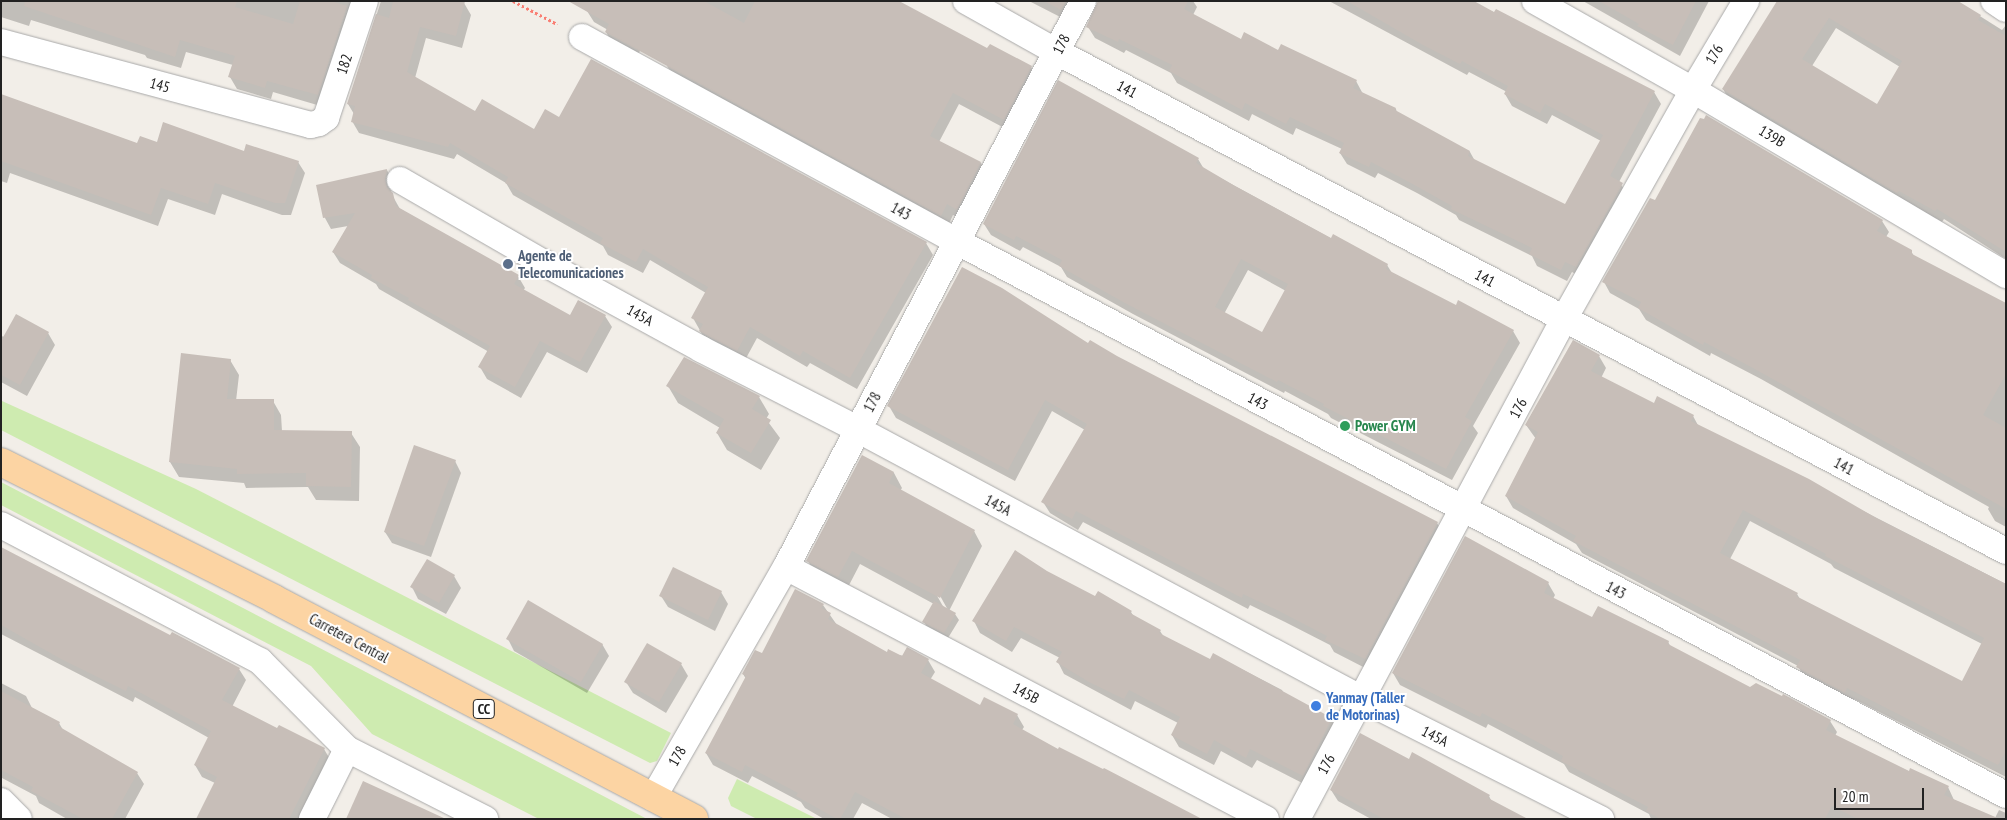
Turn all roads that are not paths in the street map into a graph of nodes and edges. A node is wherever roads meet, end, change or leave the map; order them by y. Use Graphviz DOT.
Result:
graph roads {
  1 [pos="364,1"];
  2 [pos="966,1"];
  3 [pos="1083,1"];
  4 [pos="1535,1"];
  5 [pos="1746,1"];
  6 [pos="1994,1"];
  7 [pos="2006,9"];
  8 [pos="582,37"];
  9 [pos="1,42"];
  10 [pos="1057,52"];
  11 [pos="1693,90"];
  12 [pos="319,123"];
  13 [pos="400,180"];
  14 [pos="958,242"];
  15 [pos="2006,275"];
  16 [pos="1564,319"];
  17 [pos="857,430"];
  18 [pos="1,462"];
  19 [pos="1464,510"];
  20 [pos="1,526"];
  21 [pos="2006,551"];
  22 [pos="786,567"];
  23 [pos="1360,698"];
  24 [pos="348,749"];
  25 [pos="2006,796"];
  26 [pos="653,798"];
  27 [pos="1,801"];
  28 [pos="19,819"];
  29 [pos="312,819"];
  30 [pos="485,819"];
  31 [pos="694,819"];
  32 [pos="1266,819"];
  33 [pos="1297,819"];
  34 [pos="1601,819"];
  1 -- 12 [label="street, 182"];
  2 -- 10 [label="street, 141"];
  3 -- 10 [label="street, 178"];
  4 -- 11 [label="street, 139B"];
  5 -- 11 [label="street, 176"];
  6 -- 7 [label="street"];
  8 -- 14 [label="street, 143"];
  9 -- 12 [label="street, 145"];
  10 -- 14 [label="street, 178"];
  10 -- 16 [label="street, 141"];
  11 -- 15 [label="street, 139B"];
  11 -- 16 [label="street, 176"];
  13 -- 17 [label="street, 145A"];
  14 -- 17 [label="street, 178"];
  14 -- 19 [label="street, 143"];
  16 -- 19 [label="street, 176"];
  16 -- 21 [label="street, 141"];
  17 -- 22 [label="street, 178"];
  17 -- 23 [label="street, 145A"];
  18 -- 26 [label="main road, Carretera Central / CC"];
  19 -- 23 [label="street, 176"];
  19 -- 25 [label="street, 143"];
  20 -- 24 [label="street"];
  22 -- 26 [label="street, 178"];
  22 -- 32 [label="street, 145B"];
  23 -- 33 [label="street, 176"];
  23 -- 34 [label="street, 145A"];
  24 -- 29 [label="street"];
  24 -- 30 [label="street"];
  26 -- 31 [label="main road, Carretera Central / CC"];
  27 -- 28 [label="street"];
}
